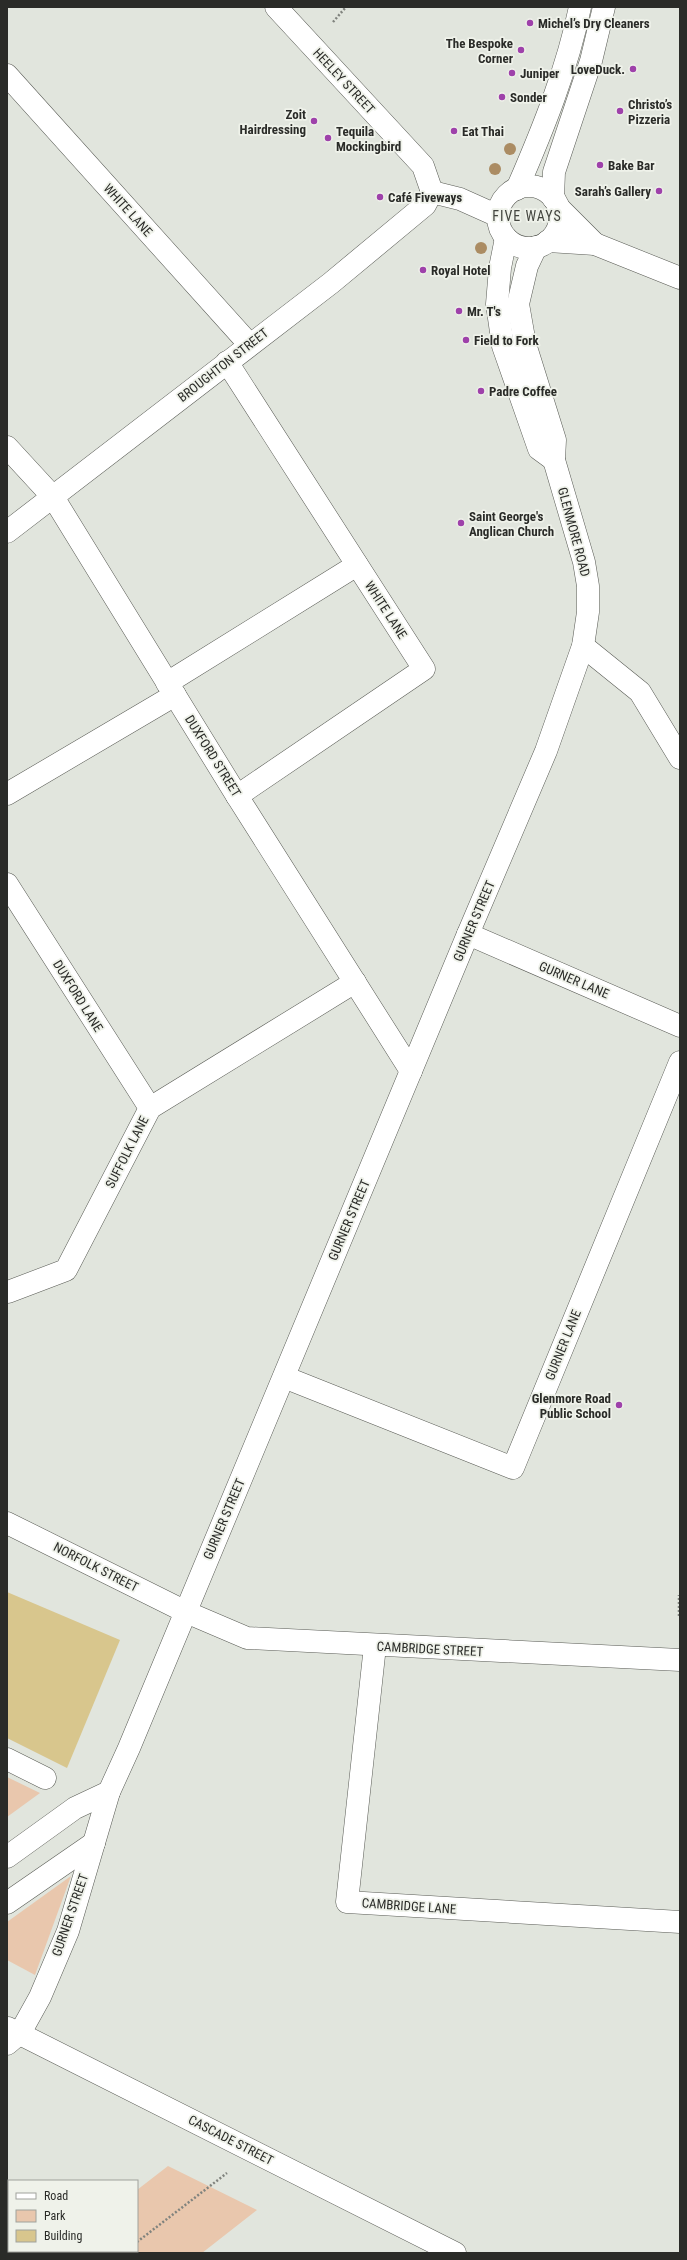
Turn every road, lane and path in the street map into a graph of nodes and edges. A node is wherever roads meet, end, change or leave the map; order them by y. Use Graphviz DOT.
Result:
graph roads {
  1 [pos="276,7"];
  2 [pos="580,7"];
  3 [pos="604,7"];
  4 [pos="7,75"];
  5 [pos="432,192"];
  6 [pos="512,192"];
  7 [pos="460,199"];
  8 [pos="556,202"];
  9 [pos="498,216"];
  10 [pos="506,238"];
  11 [pos="542,244"];
  12 [pos="595,244"];
  13 [pos="680,278"];
  14 [pos="249,344"];
  15 [pos="227,362"];
  16 [pos="7,447"];
  17 [pos="554,460"];
  18 [pos="53,497"];
  19 [pos="7,532"];
  20 [pos="357,565"];
  21 [pos="583,646"];
  22 [pos="171,689"];
  23 [pos="680,758"];
  24 [pos="7,794"];
  25 [pos="237,796"];
  26 [pos="7,884"];
  27 [pos="468,934"];
  28 [pos="355,982"];
  29 [pos="680,1026"];
  30 [pos="680,1062"];
  31 [pos="412,1071"];
  32 [pos="150,1108"];
  33 [pos="7,1292"];
  34 [pos="284,1377"];
  35 [pos="7,1523"];
  36 [pos="679,1595"];
  37 [pos="186,1612"];
  38 [pos="679,1616"];
  39 [pos="375,1646"];
  40 [pos="680,1660"];
  41 [pos="7,1759"];
  42 [pos="45,1778"];
  43 [pos="109,1792"];
  44 [pos="94,1843"];
  45 [pos="7,1857"];
  46 [pos="7,1903"];
  47 [pos="680,1922"];
  48 [pos="11,2035"];
  49 [pos="205,2190"];
  50 [pos="138,2241"];
  51 [pos="455,2253"];
  1 -- 5 [label="street, HEELEY STREET"];
  2 -- 6 [label="street"];
  3 -- 8 [label="street"];
  4 -- 14 [label="street, WHITE LANE"];
  5 -- 7 [label="street"];
  5 -- 14 [label="street, BROUGHTON STREET"];
  6 -- 7 [label="street"];
  6 -- 8 [label="street"];
  6 -- 9 [label="street"];
  7 -- 9 [label="street"];
  8 -- 11 [label="street"];
  8 -- 12 [label="street"];
  9 -- 10 [label="street"];
  10 -- 11 [label="street"];
  10 -- 17 [label="street"];
  11 -- 12 [label="street"];
  11 -- 17 [label="street, GLENMORE ROAD"];
  12 -- 13 [label="street"];
  14 -- 15 [label="street, BROUGHTON STREET"];
  15 -- 18 [label="street, BROUGHTON STREET"];
  15 -- 20 [label="street, WHITE LANE"];
  16 -- 18 [label="street, DUXFORD STREET"];
  17 -- 21 [label="street, GLENMORE ROAD"];
  18 -- 19 [label="street, BROUGHTON STREET"];
  18 -- 22 [label="street, DUXFORD STREET"];
  20 -- 22 [label="street"];
  20 -- 25 [label="street, WHITE LANE"];
  21 -- 23 [label="street"];
  21 -- 27 [label="street, GURNER STREET"];
  22 -- 24 [label="street"];
  22 -- 25 [label="street, DUXFORD STREET"];
  25 -- 28 [label="street, DUXFORD STREET"];
  26 -- 32 [label="street, DUXFORD LANE"];
  27 -- 29 [label="street, GURNER LANE"];
  27 -- 31 [label="street, GURNER STREET"];
  28 -- 31 [label="street, DUXFORD STREET"];
  28 -- 32 [label="street, SUFFOLK LANE"];
  30 -- 34 [label="street, GURNER LANE"];
  31 -- 34 [label="street, GURNER STREET"];
  32 -- 33 [label="street, SUFFOLK LANE"];
  34 -- 37 [label="street, GURNER STREET"];
  35 -- 37 [label="street, NORFOLK STREET"];
  36 -- 38 [label="path"];
  37 -- 39 [label="street, CAMBRIDGE STREET"];
  37 -- 43 [label="street, GURNER STREET"];
  39 -- 40 [label="street, CAMBRIDGE STREET"];
  39 -- 47 [label="street, CAMBRIDGE LANE"];
  41 -- 42 [label="street"];
  43 -- 44 [label="street, GURNER STREET"];
  43 -- 45 [label="street"];
  44 -- 46 [label="street"];
  44 -- 48 [label="street, GURNER STREET"];
  48 -- 51 [label="street, CASCADE STREET"];
  49 -- 50 [label="path"];
}
